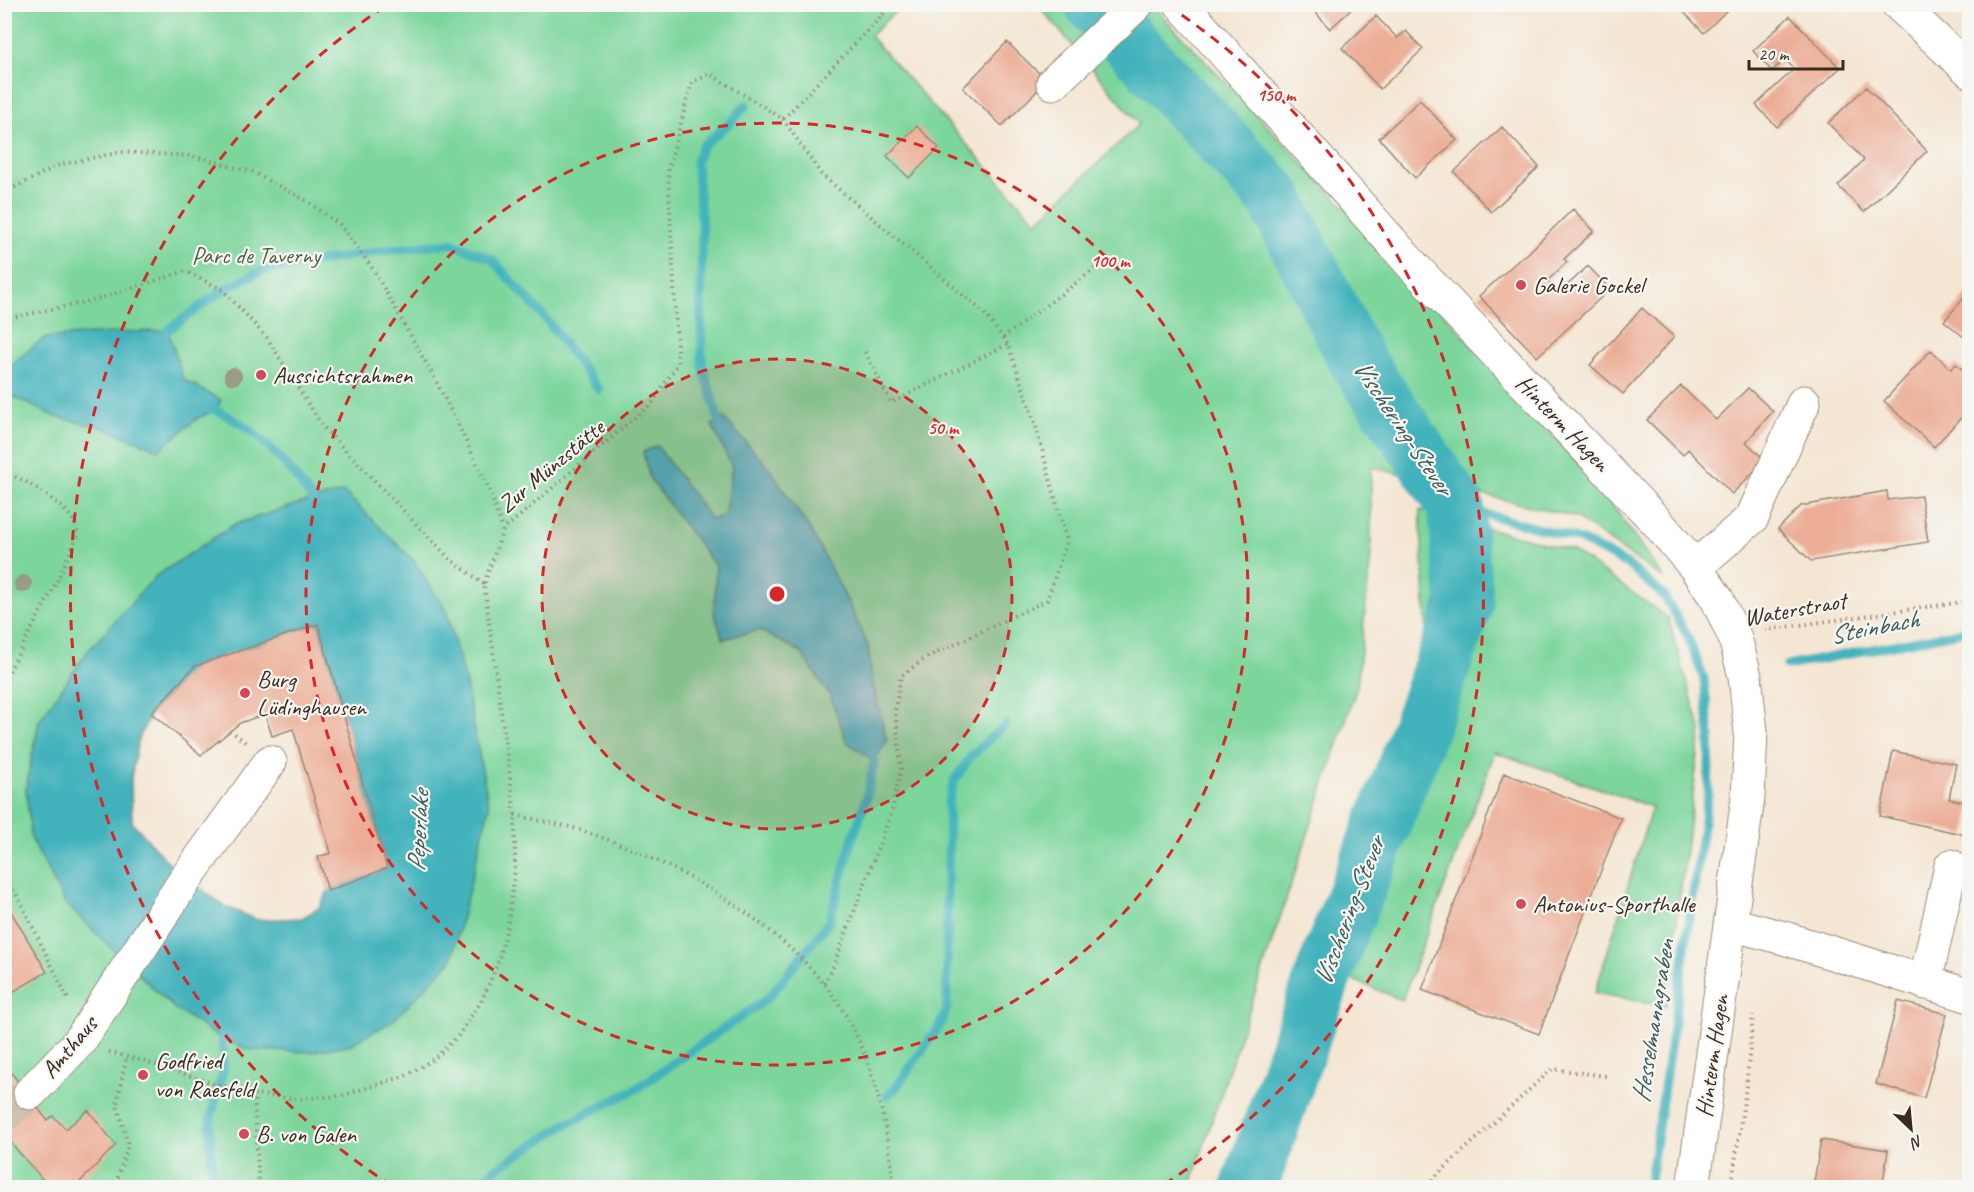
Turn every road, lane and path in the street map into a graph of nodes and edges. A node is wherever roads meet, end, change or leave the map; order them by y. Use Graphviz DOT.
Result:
graph roads {
  1 [pos="893,4"];
  2 [pos="1137,4"];
  3 [pos="1181,4"];
  4 [pos="1898,4"];
  5 [pos="1970,71"];
  6 [pos="1053,83"];
  7 [pos="783,120"];
  8 [pos="4,193"];
  9 [pos="1109,258"];
  10 [pos="4,319"];
  11 [pos="1003,338"];
  12 [pos="1008,344"];
  13 [pos="865,352"];
  14 [pos="1804,402"];
  15 [pos="4,472"];
  16 [pos="503,530"];
  17 [pos="1970,557"];
  18 [pos="1695,567"];
  19 [pos="484,584"];
  20 [pos="1968,601"];
  21 [pos="1735,638"];
  22 [pos="4,681"];
  23 [pos="270,762"];
  24 [pos="515,815"];
  25 [pos="1951,866"];
  26 [pos="4,874"];
  27 [pos="1731,924"];
  28 [pos="1925,983"];
  29 [pos="824,984"];
  30 [pos="1970,996"];
  31 [pos="79,1042"];
  32 [pos="126,1058"];
  33 [pos="1606,1076"];
  34 [pos="30,1093"];
  35 [pos="254,1094"];
  36 [pos="112,1188"];
  37 [pos="259,1188"];
  38 [pos="894,1188"];
  39 [pos="1422,1188"];
  40 [pos="1693,1188"];
  1 -- 7 [label="path"];
  2 -- 6 [label="street"];
  3 -- 18 [label="street, Hinterm Hagen"];
  4 -- 5 [label="street"];
  7 -- 11 [label="path"];
  7 -- 16 [label="path, Zur Münzstätte"];
  8 -- 16 [label="path"];
  9 -- 11 [label="path"];
  10 -- 19 [label="path"];
  11 -- 12 [label="path"];
  12 -- 13 [label="path"];
  12 -- 29 [label="path"];
  14 -- 18 [label="street"];
  15 -- 22 [label="path"];
  16 -- 19 [label="path, Zur Münzstätte"];
  17 -- 20 [label="path"];
  18 -- 21 [label="street, Hinterm Hagen"];
  19 -- 24 [label="path, Zur Münzstätte"];
  20 -- 21 [label="path, Waterstraot"];
  21 -- 27 [label="street, Hinterm Hagen"];
  23 -- 31 [label="street, Amthaus"];
  24 -- 29 [label="path"];
  24 -- 35 [label="path, Zur Münzstätte"];
  25 -- 28 [label="street"];
  26 -- 31 [label="path"];
  27 -- 28 [label="street"];
  27 -- 40 [label="street, Hinterm Hagen"];
  28 -- 30 [label="street"];
  29 -- 38 [label="path"];
  31 -- 32 [label="path"];
  31 -- 34 [label="street, Amthaus"];
  32 -- 35 [label="path, Zur Münzstätte"];
  32 -- 36 [label="path"];
  33 -- 39 [label="path"];
  35 -- 37 [label="path"];
}
